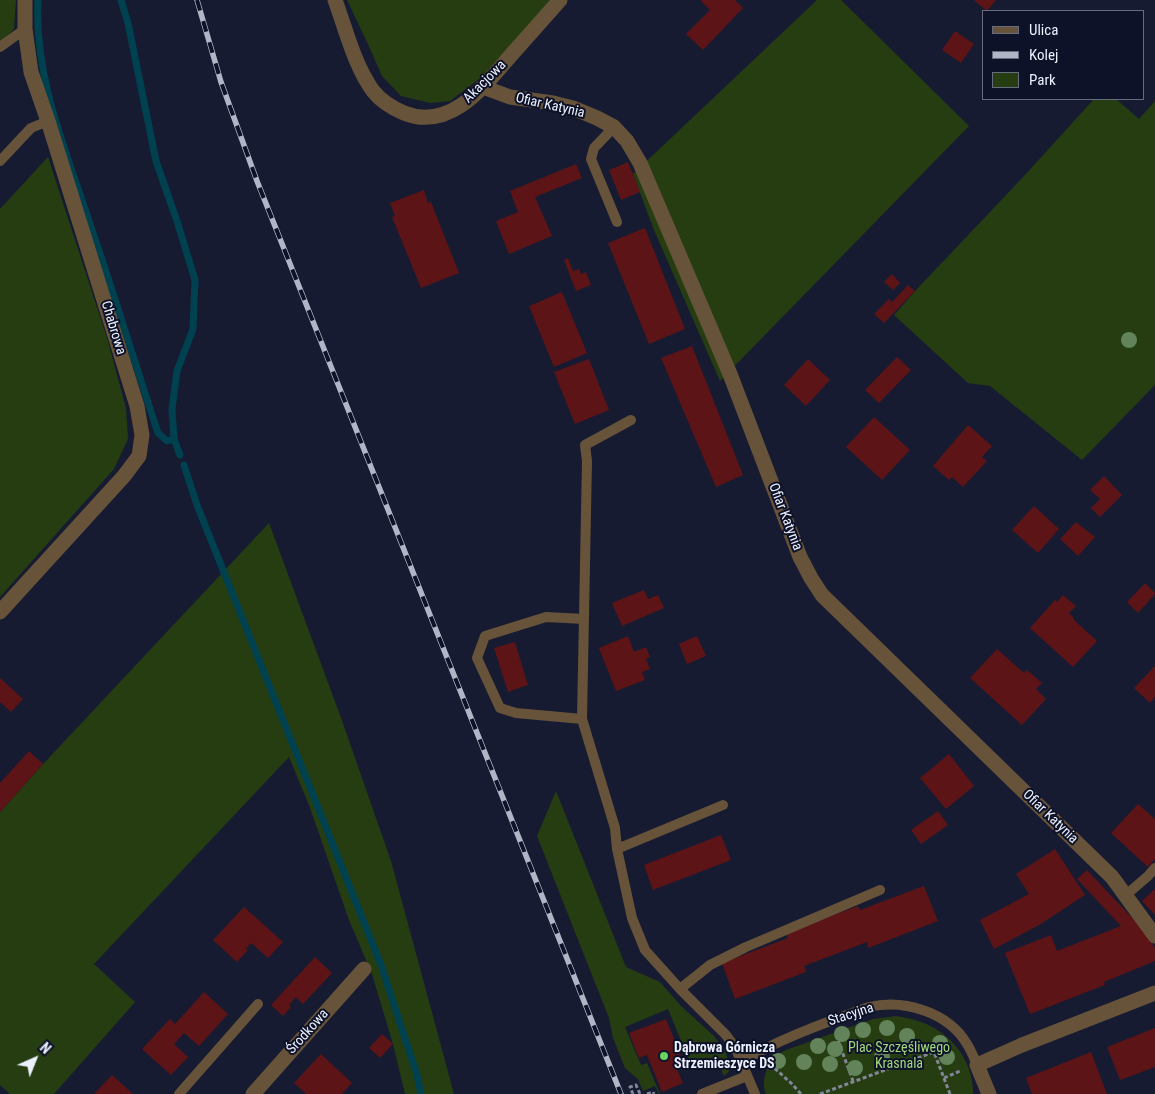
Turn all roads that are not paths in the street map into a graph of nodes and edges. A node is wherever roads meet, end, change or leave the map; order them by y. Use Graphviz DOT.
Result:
graph roads {
  1 [pos="25,0"];
  2 [pos="335,0"];
  3 [pos="560,0"];
  4 [pos="25,29"];
  5 [pos="0,47"];
  6 [pos="483,87"];
  7 [pos="48,121"];
  8 [pos="614,127"];
  9 [pos="0,161"];
  10 [pos="617,222"];
  11 [pos="631,420"];
  12 [pos="0,612"];
  13 [pos="584,619"];
  14 [pos="582,719"];
  15 [pos="723,805"];
  16 [pos="617,849"];
  17 [pos="1155,868"];
  18 [pos="880,890"];
  19 [pos="1126,895"];
  20 [pos="1155,936"];
  21 [pos="364,970"];
  22 [pos="680,989"];
  23 [pos="1155,994"];
  24 [pos="258,1004"];
  25 [pos="742,1061"];
  26 [pos="977,1065"];
  27 [pos="747,1076"];
  28 [pos="179,1094"];
  29 [pos="253,1094"];
  30 [pos="702,1094"];
  31 [pos="755,1094"];
  32 [pos="989,1094"];
  1 -- 4 [label="street, Chabrowa"];
  2 -- 6 [label="street, Akacjowa"];
  3 -- 6 [label="street, Akacjowa"];
  4 -- 5 [label="lane"];
  4 -- 7 [label="street, Chabrowa"];
  6 -- 8 [label="street, Ofiar Katynia"];
  7 -- 9 [label="lane"];
  7 -- 12 [label="street, Chabrowa"];
  8 -- 10 [label="lane"];
  8 -- 19 [label="street, Ofiar Katynia"];
  11 -- 13 [label="lane"];
  13 -- 14 [label="lane"];
  13 -- 14 [label="lane"];
  14 -- 16 [label="lane"];
  15 -- 16 [label="lane"];
  16 -- 22 [label="lane"];
  17 -- 19 [label="lane"];
  18 -- 22 [label="lane"];
  19 -- 20 [label="street, Ofiar Katynia"];
  21 -- 29 [label="street, Środkowa"];
  22 -- 25 [label="lane"];
  23 -- 26 [label="street"];
  24 -- 28 [label="lane"];
  25 -- 26 [label="lane, Stacyjna"];
  25 -- 27 [label="lane"];
  26 -- 32 [label="street, Stacyjna"];
  27 -- 30 [label="lane"];
  27 -- 31 [label="lane"];
}
